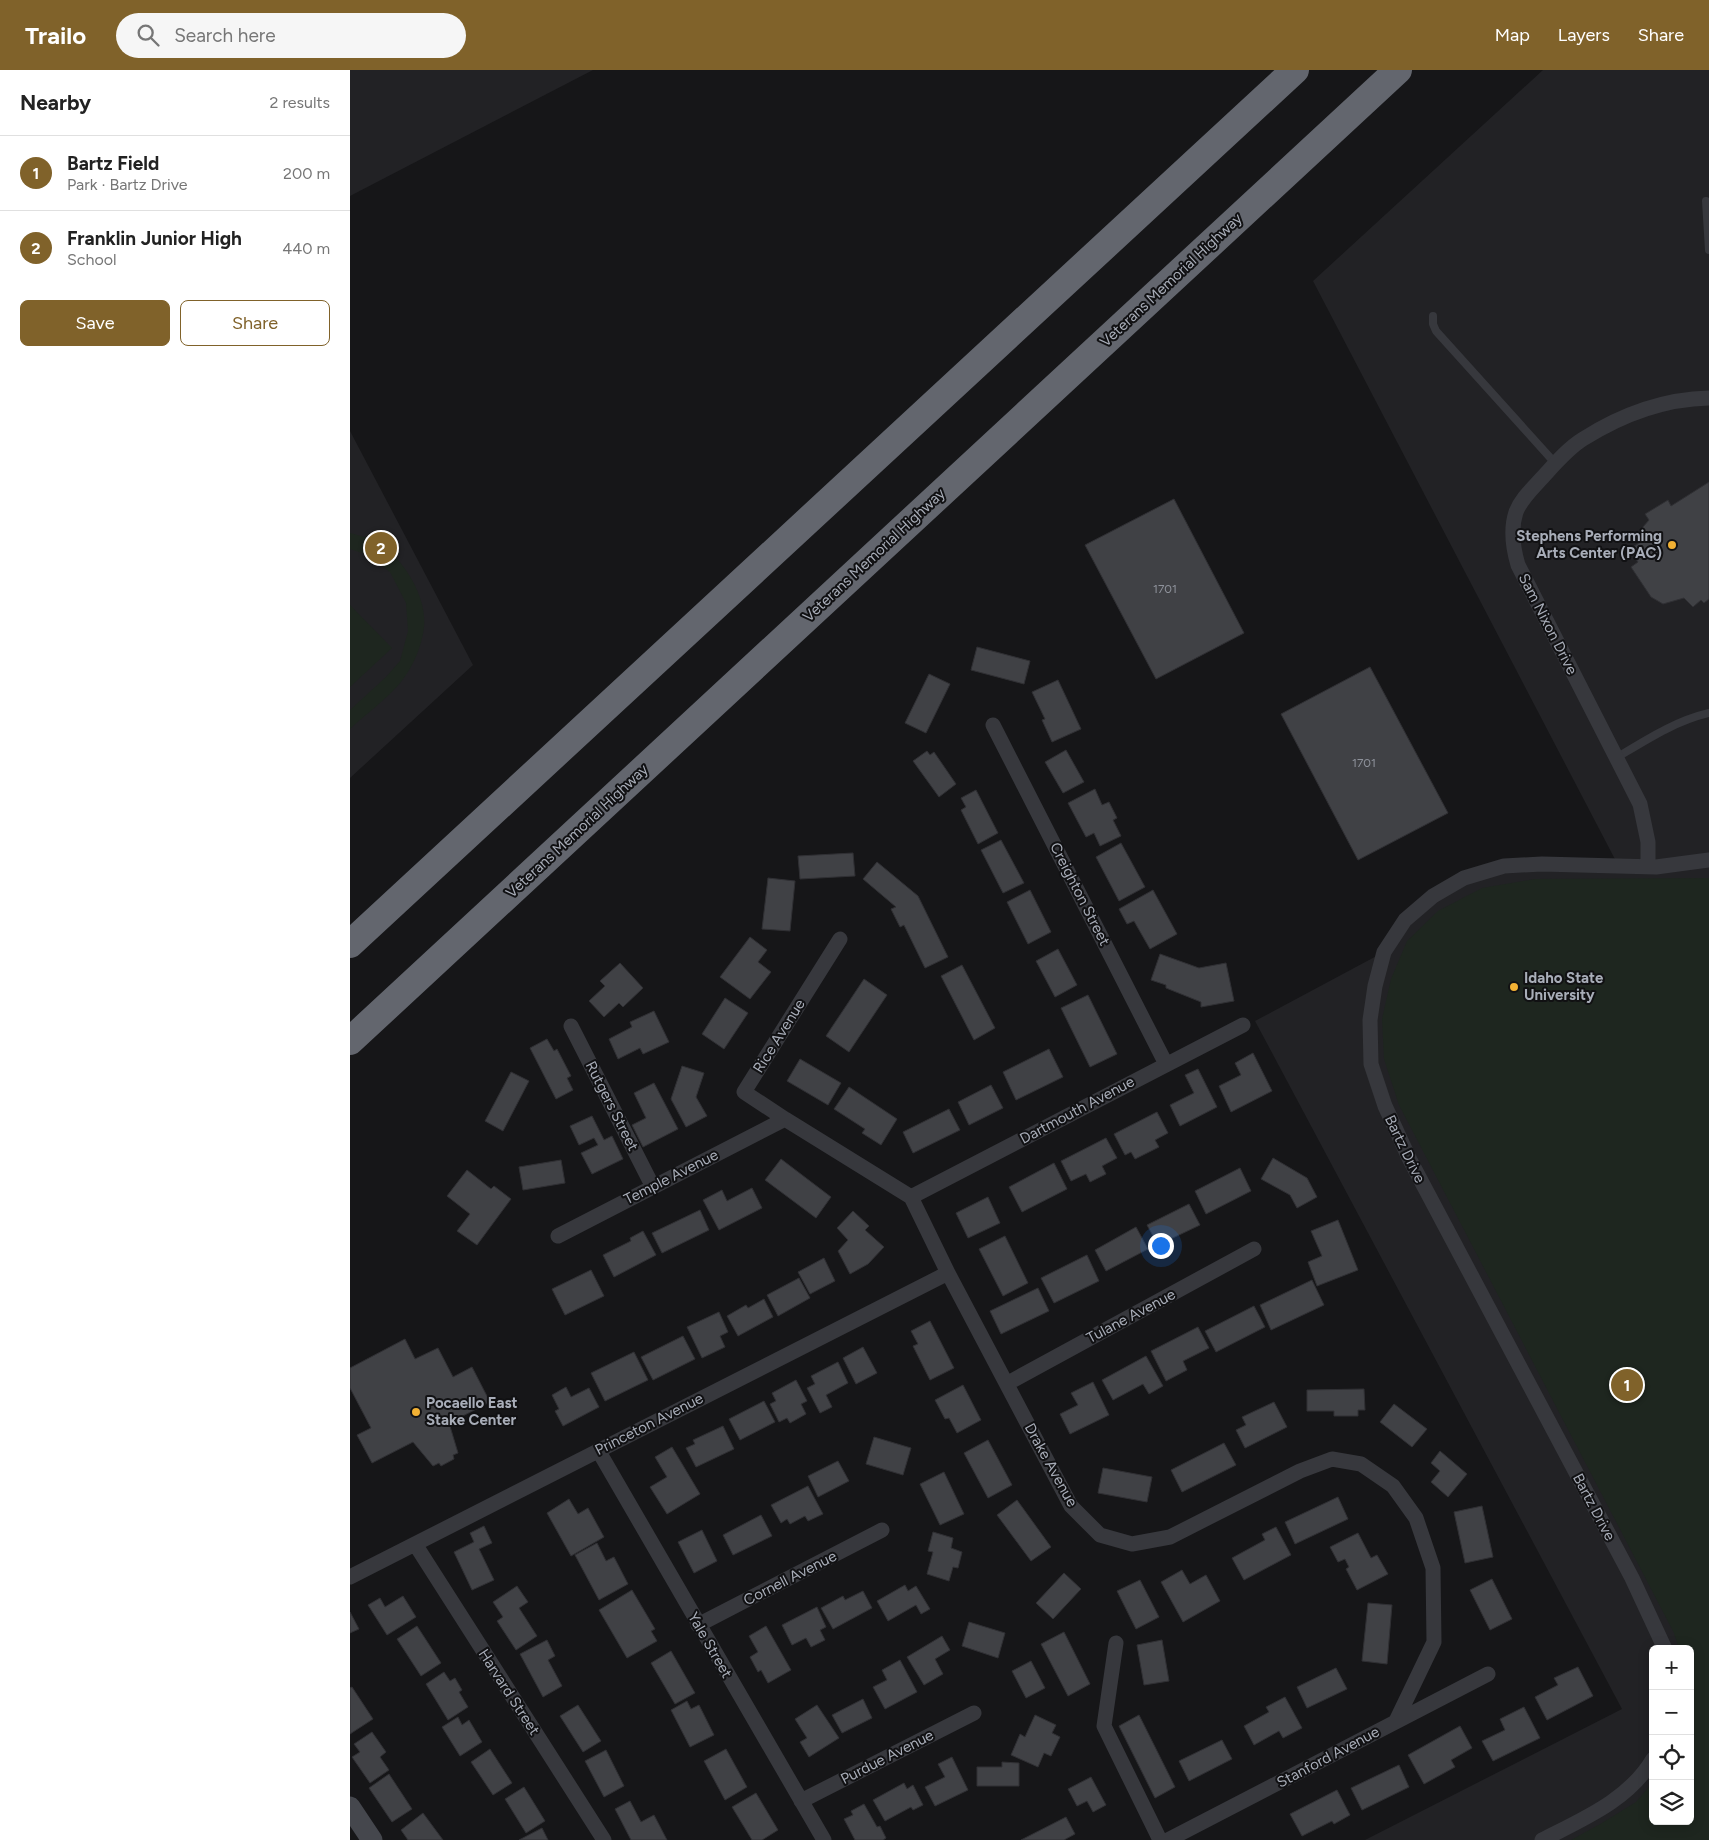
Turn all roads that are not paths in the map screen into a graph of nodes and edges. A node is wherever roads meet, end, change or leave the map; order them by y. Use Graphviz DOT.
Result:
graph roads {
  1 [pos="1295,70"];
  2 [pos="1398,70"];
  3 [pos="1706,201"];
  4 [pos="1709,250"];
  5 [pos="1433,316"];
  6 [pos="1709,398"];
  7 [pos="1556,463"];
  8 [pos="1709,712"];
  9 [pos="994,725"];
  10 [pos="1616,758"];
  11 [pos="1709,860"];
  12 [pos="1648,866"];
  13 [pos="840,939"];
  14 [pos="350,944"];
  15 [pos="1243,1025"];
  16 [pos="571,1026"];
  17 [pos="350,1040"];
  18 [pos="1166,1064"];
  19 [pos="785,1119"];
  20 [pos="652,1187"];
  21 [pos="910,1197"];
  22 [pos="558,1236"];
  23 [pos="1254,1249"];
  24 [pos="948,1272"];
  25 [pos="1008,1383"];
  26 [pos="598,1450"];
  27 [pos="882,1530"];
  28 [pos="415,1544"];
  29 [pos="350,1577"];
  30 [pos="698,1625"];
  31 [pos="1116,1643"];
  32 [pos="1663,1645"];
  33 [pos="1488,1674"];
  34 [pos="974,1713"];
  35 [pos="1396,1721"];
  36 [pos="1649,1766"];
  37 [pos="800,1801"];
  38 [pos="350,1807"];
  39 [pos="372,1840"];
  40 [pos="604,1840"];
  41 [pos="824,1840"];
  42 [pos="1160,1840"];
  43 [pos="1168,1840"];
  44 [pos="1542,1840"];
  1 -- 14 [label="highway"];
  2 -- 17 [label="highway, Veterans Memorial Highway"];
  3 -- 4 [label="lane"];
  5 -- 7 [label="lane"];
  6 -- 7 [label="street, Sam Nixon Drive"];
  7 -- 10 [label="street, Sam Nixon Drive"];
  8 -- 10 [label="lane"];
  9 -- 18 [label="street, Creighton Street"];
  10 -- 12 [label="street, Sam Nixon Drive"];
  11 -- 12 [label="street, Bartz Drive"];
  12 -- 32 [label="street, Bartz Drive"];
  13 -- 19 [label="street, Rice Avenue"];
  15 -- 18 [label="street, Dartmouth Avenue"];
  16 -- 20 [label="street, Rutgers Street"];
  18 -- 21 [label="street, Dartmouth Avenue"];
  19 -- 20 [label="street, Temple Avenue"];
  19 -- 21 [label="street"];
  20 -- 22 [label="street, Temple Avenue"];
  21 -- 24 [label="street, Drake Avenue"];
  23 -- 25 [label="street, Tulane Avenue"];
  24 -- 25 [label="street, Drake Avenue"];
  24 -- 26 [label="street, Princeton Avenue"];
  25 -- 35 [label="street, Drake Avenue"];
  26 -- 28 [label="street, Princeton Avenue"];
  26 -- 30 [label="street, Yale Street"];
  27 -- 30 [label="street, Cornell Avenue"];
  28 -- 29 [label="street, Princeton Avenue"];
  28 -- 40 [label="street, Harvard Street"];
  30 -- 37 [label="street, Yale Street"];
  31 -- 42 [label="street"];
  33 -- 35 [label="street, Stanford Avenue"];
  34 -- 37 [label="street, Purdue Avenue"];
  35 -- 43 [label="street, Stanford Avenue"];
  36 -- 44 [label="street"];
  37 -- 41 [label="street, Yale Street"];
  38 -- 39 [label="street"];
}
